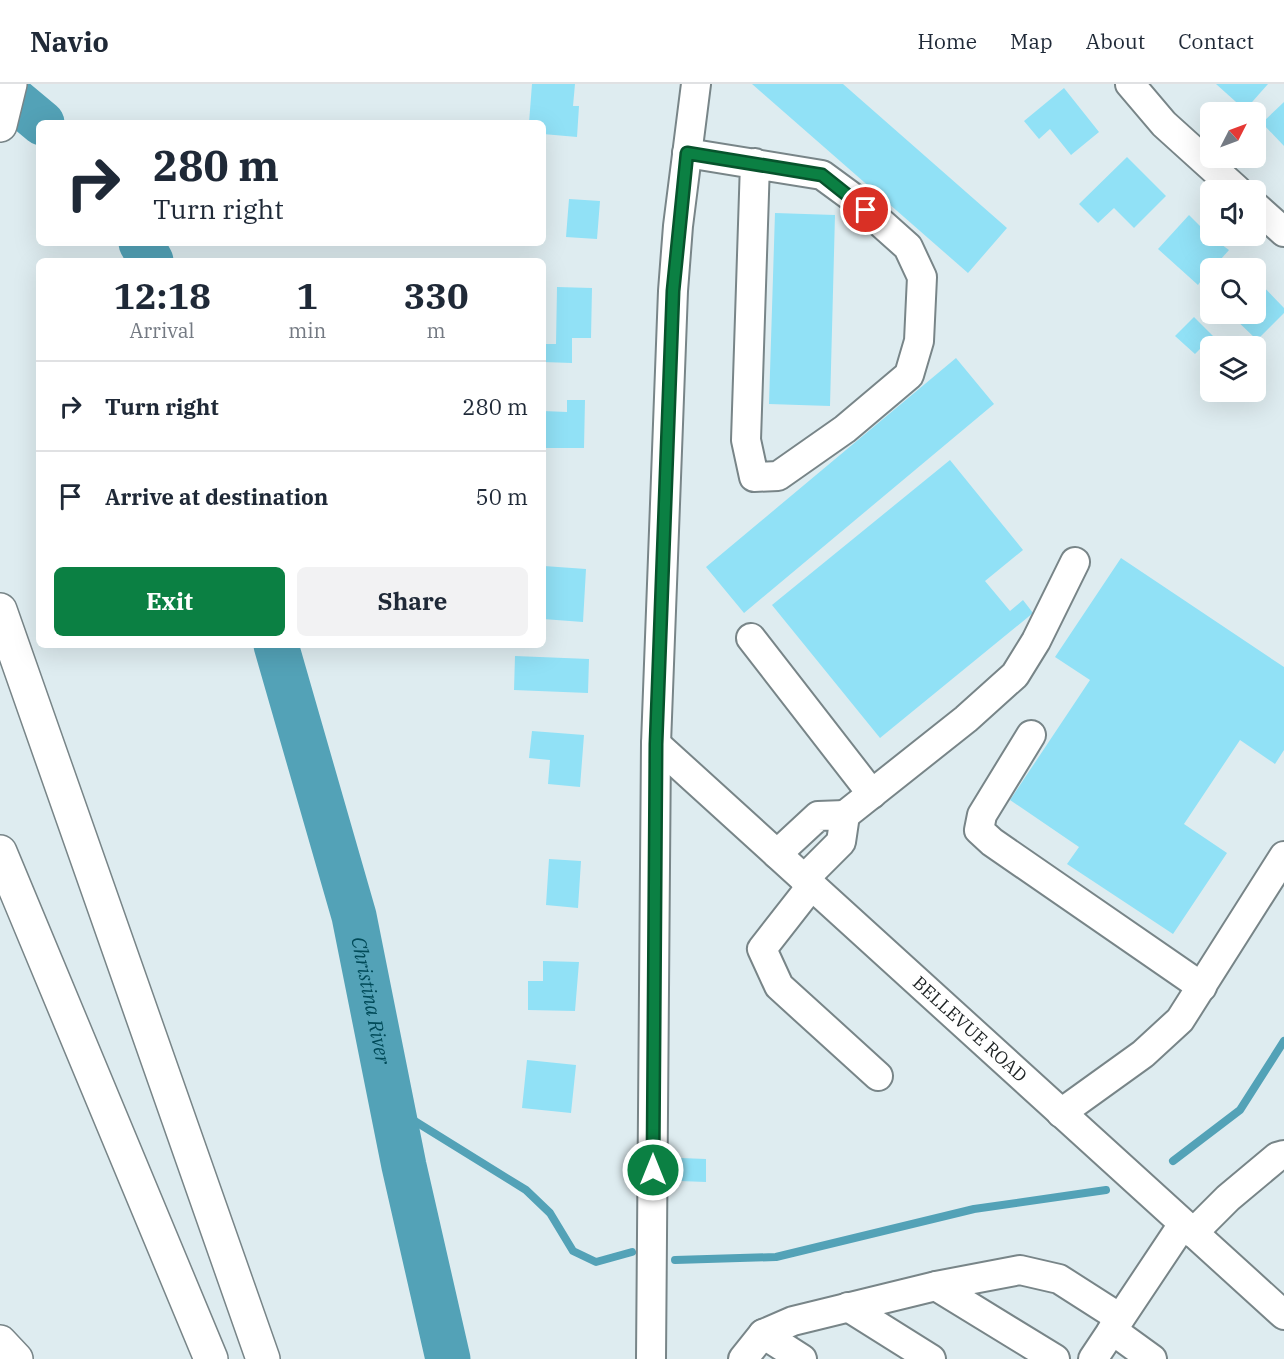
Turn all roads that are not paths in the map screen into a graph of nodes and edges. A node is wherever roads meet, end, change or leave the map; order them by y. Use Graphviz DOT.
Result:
graph roads {
  1 [pos="10,84"];
  2 [pos="696,84"];
  3 [pos="1130,84"];
  4 [pos="0,125"];
  5 [pos="687,153"];
  6 [pos="755,163"];
  7 [pos="1227,180"];
  8 [pos="1266,216"];
  9 [pos="1284,232"];
  10 [pos="1075,562"];
  11 [pos="0,610"];
  12 [pos="751,638"];
  13 [pos="1031,735"];
  14 [pos="656,744"];
  15 [pos="872,794"];
  16 [pos="845,815"];
  17 [pos="0,852"];
  18 [pos="777,854"];
  19 [pos="1284,856"];
  20 [pos="808,882"];
  21 [pos="1202,987"];
  22 [pos="878,1076"];
  23 [pos="1061,1113"];
  24 [pos="1284,1155"];
  25 [pos="1188,1228"];
  26 [pos="936,1286"];
  27 [pos="849,1307"];
  28 [pos="1284,1316"];
  29 [pos="1116,1324"];
  30 [pos="763,1334"];
  31 [pos="0,1342"];
  32 [pos="16,1359"];
  33 [pos="211,1359"];
  34 [pos="263,1359"];
  35 [pos="651,1359"];
  36 [pos="743,1359"];
  37 [pos="802,1359"];
  38 [pos="931,1359"];
  39 [pos="1054,1359"];
  40 [pos="1093,1359"];
  41 [pos="1152,1359"];
  1 -- 4 [label="highway"];
  2 -- 5 [label="street"];
  3 -- 7 [label="street"];
  5 -- 6 [label="street"];
  5 -- 14 [label="street"];
  6 -- 6 [label="street"];
  8 -- 9 [label="street"];
  10 -- 15 [label="street"];
  11 -- 34 [label="highway"];
  12 -- 15 [label="street"];
  13 -- 21 [label="street"];
  14 -- 18 [label="street, BELLEVUE ROAD"];
  14 -- 35 [label="street"];
  15 -- 16 [label="street"];
  16 -- 18 [label="street"];
  16 -- 20 [label="street"];
  17 -- 33 [label="highway"];
  18 -- 20 [label="street, BELLEVUE ROAD"];
  19 -- 21 [label="street"];
  20 -- 22 [label="street"];
  20 -- 23 [label="street, BELLEVUE ROAD"];
  21 -- 23 [label="street"];
  23 -- 25 [label="street, BELLEVUE ROAD"];
  24 -- 25 [label="street"];
  25 -- 28 [label="street, BELLEVUE ROAD"];
  25 -- 29 [label="street"];
  26 -- 27 [label="street"];
  26 -- 29 [label="street"];
  26 -- 39 [label="street"];
  27 -- 30 [label="street"];
  27 -- 38 [label="street"];
  29 -- 40 [label="street"];
  29 -- 41 [label="street"];
  30 -- 36 [label="street"];
  30 -- 37 [label="street"];
  31 -- 32 [label="highway"];
}
